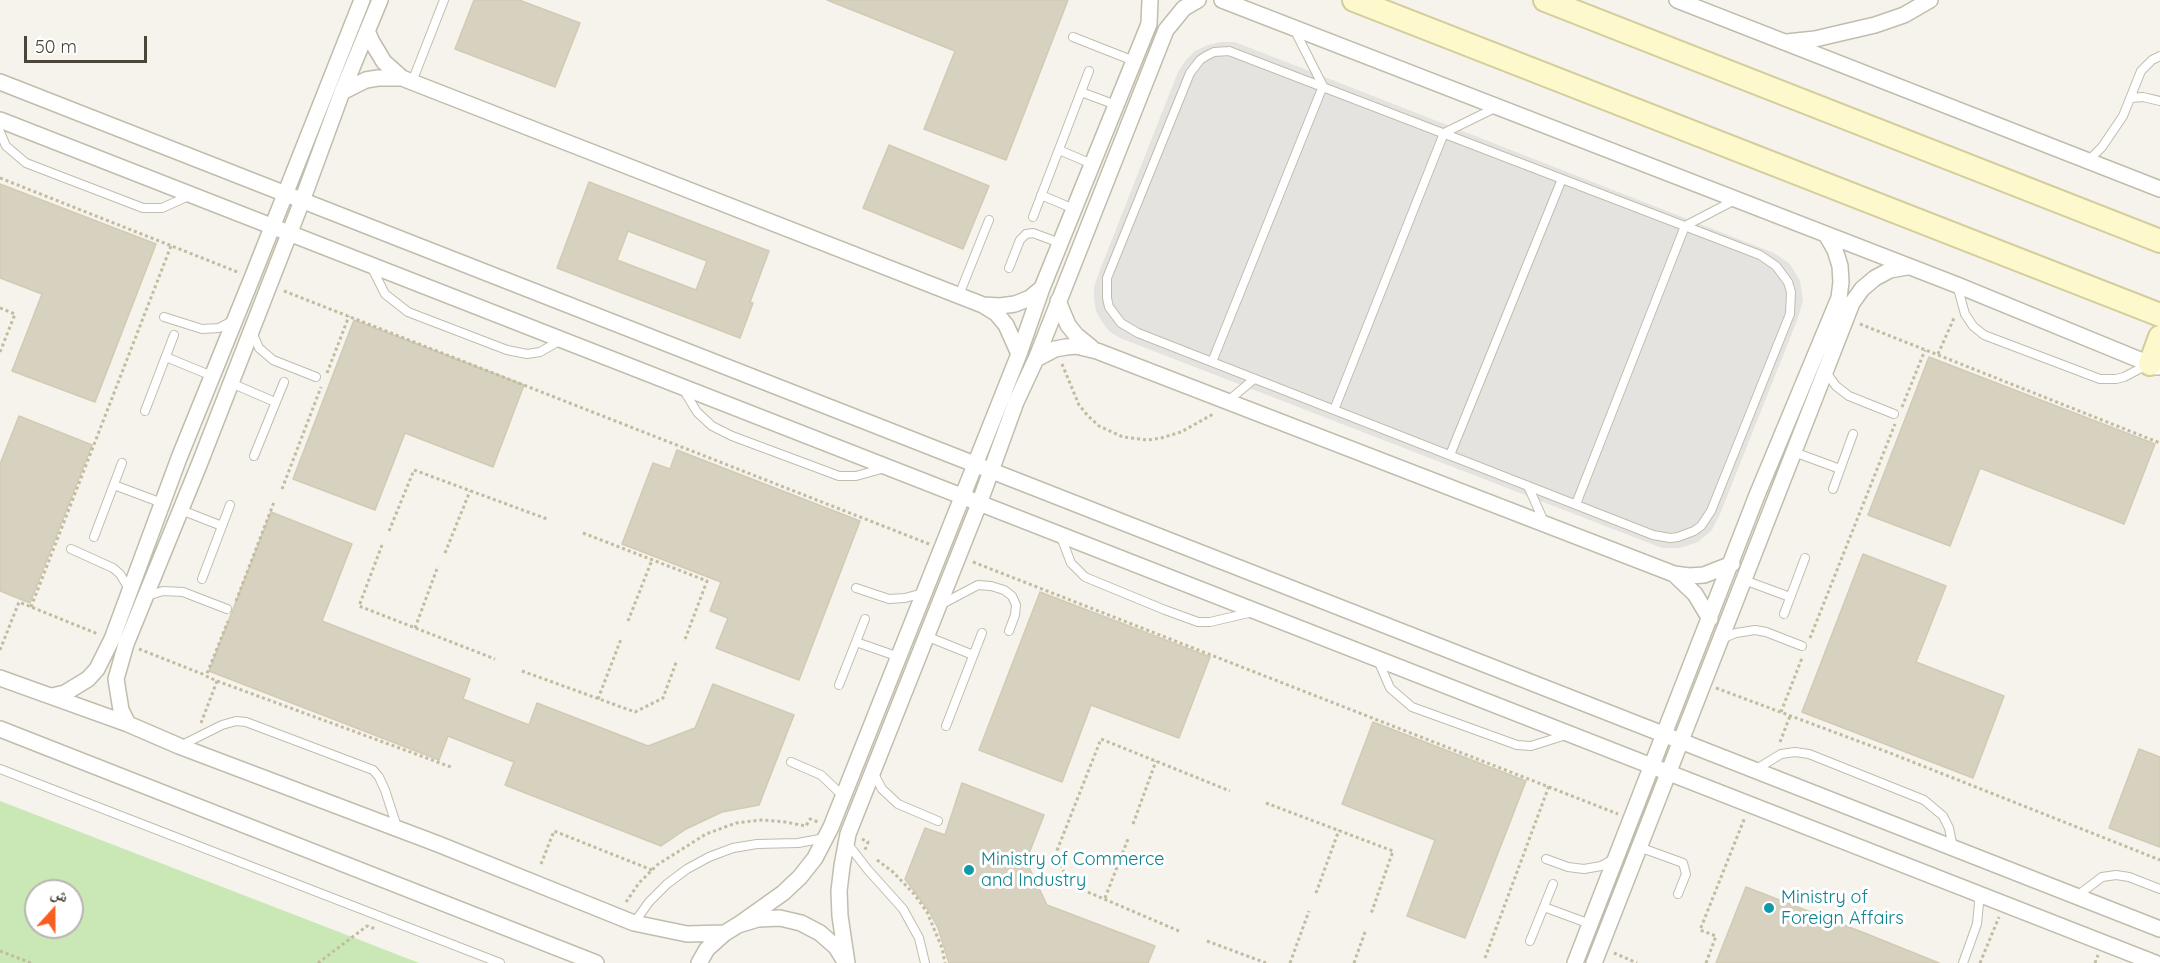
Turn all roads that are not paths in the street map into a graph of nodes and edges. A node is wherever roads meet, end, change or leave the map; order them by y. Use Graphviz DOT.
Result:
graph roads {
  1 [pos="362,0"];
  2 [pos="380,0"];
  3 [pos="444,0"];
  4 [pos="1150,0"];
  5 [pos="1198,0"];
  6 [pos="1222,0"];
  7 [pos="1354,0"];
  8 [pos="1545,0"];
  9 [pos="1677,0"];
  10 [pos="1930,0"];
  11 [pos="1294,28"];
  12 [pos="367,31"];
  13 [pos="1072,37"];
  14 [pos="1785,42"];
  15 [pos="2160,56"];
  16 [pos="1134,60"];
  17 [pos="1089,70"];
  18 [pos="407,80"];
  19 [pos="0,82"];
  20 [pos="1323,86"];
  21 [pos="342,92"];
  22 [pos="1081,92"];
  23 [pos="2131,98"];
  24 [pos="2160,100"];
  25 [pos="1116,105"];
  26 [pos="1497,107"];
  27 [pos="0,120"];
  28 [pos="0,132"];
  29 [pos="1444,133"];
  30 [pos="1059,150"];
  31 [pos="2089,160"];
  32 [pos="1092,164"];
  33 [pos="1562,179"];
  34 [pos="2160,189"];
  35 [pos="285,194"];
  36 [pos="192,195"];
  37 [pos="1041,195"];
  38 [pos="1735,200"];
  39 [pos="302,201"];
  40 [pos="1074,208"];
  41 [pos="1033,216"];
  42 [pos="989,220"];
  43 [pos="1685,226"];
  44 [pos="273,227"];
  45 [pos="289,234"];
  46 [pos="1827,236"];
  47 [pos="2160,241"];
  48 [pos="1060,243"];
  49 [pos="370,265"];
  50 [pos="1907,267"];
  51 [pos="1009,268"];
  52 [pos="1957,285"];
  53 [pos="1042,288"];
  54 [pos="959,296"];
  55 [pos="1058,301"];
  56 [pos="983,305"];
  57 [pos="2160,315"];
  58 [pos="164,317"];
  59 [pos="236,319"];
  60 [pos="251,330"];
  61 [pos="174,335"];
  62 [pos="2160,337"];
  63 [pos="561,340"];
  64 [pos="1097,351"];
  65 [pos="1018,354"];
  66 [pos="166,357"];
  67 [pos="1036,359"];
  68 [pos="1212,362"];
  69 [pos="2155,366"];
  70 [pos="1825,371"];
  71 [pos="212,376"];
  72 [pos="316,377"];
  73 [pos="1254,379"];
  74 [pos="284,382"];
  75 [pos="231,383"];
  76 [pos="682,388"];
  77 [pos="275,402"];
  78 [pos="1229,403"];
  79 [pos="1334,410"];
  80 [pos="144,411"];
  81 [pos="1894,414"];
  82 [pos="1853,434"];
  83 [pos="1794,452"];
  84 [pos="1450,455"];
  85 [pos="254,456"];
  86 [pos="122,463"];
  87 [pos="975,465"];
  88 [pos="886,468"];
  89 [pos="1840,469"];
  90 [pos="991,471"];
  91 [pos="114,484"];
  92 [pos="1528,486"];
  93 [pos="1833,489"];
  94 [pos="962,497"];
  95 [pos="162,503"];
  96 [pos="979,504"];
  97 [pos="1576,504"];
  98 [pos="230,505"];
  99 [pos="181,510"];
  100 [pos="1546,525"];
  101 [pos="222,526"];
  102 [pos="1060,536"];
  103 [pos="94,537"];
  104 [pos="71,549"];
  105 [pos="1804,558"];
  106 [pos="1732,564"];
  107 [pos="1674,574"];
  108 [pos="202,579"];
  109 [pos="1744,580"];
  110 [pos="856,588"];
  111 [pos="130,591"];
  112 [pos="925,593"];
  113 [pos="145,597"];
  114 [pos="1790,597"];
  115 [pos="938,606"];
  116 [pos="227,609"];
  117 [pos="1256,612"];
  118 [pos="1784,614"];
  119 [pos="1710,619"];
  120 [pos="865,620"];
  121 [pos="1009,631"];
  122 [pos="982,633"];
  123 [pos="926,636"];
  124 [pos="1720,640"];
  125 [pos="119,642"];
  126 [pos="856,642"];
  127 [pos="1802,646"];
  128 [pos="974,655"];
  129 [pos="899,657"];
  130 [pos="1377,659"];
  131 [pos="0,678"];
  132 [pos="839,685"];
  133 [pos="52,696"];
  134 [pos="128,724"];
  135 [pos="946,726"];
  136 [pos="0,729"];
  137 [pos="1569,733"];
  138 [pos="1664,735"];
  139 [pos="1680,741"];
  140 [pos="179,746"];
  141 [pos="790,762"];
  142 [pos="1652,765"];
  143 [pos="0,769"];
  144 [pos="1755,770"];
  145 [pos="873,771"];
  146 [pos="1668,772"];
  147 [pos="843,796"];
  148 [pos="938,821"];
  149 [pos="398,829"];
  150 [pos="826,837"];
  151 [pos="846,842"];
  152 [pos="1638,847"];
  153 [pos="1953,848"];
  154 [pos="1616,857"];
  155 [pos="1546,859"];
  156 [pos="1553,884"];
  157 [pos="2160,889"];
  158 [pos="1977,893"];
  159 [pos="1678,894"];
  160 [pos="2077,896"];
  161 [pos="1544,907"];
  162 [pos="634,923"];
  163 [pos="1590,924"];
  164 [pos="731,929"];
  165 [pos="2160,929"];
  166 [pos="1530,941"];
  167 [pos="591,962"];
  168 [pos="500,963"];
  169 [pos="699,963"];
  170 [pos="846,963"];
  171 [pos="926,963"];
  172 [pos="1575,963"];
  173 [pos="1594,963"];
  174 [pos="1963,963"];
  175 [pos="2155,963"];
  1 -- 35 [label="street"];
  2 -- 12 [label="street"];
  3 -- 18 [label="lane"];
  4 -- 16 [label="street"];
  5 -- 55 [label="street"];
  6 -- 11 [label="street"];
  7 -- 57 [label="main road"];
  8 -- 47 [label="main road"];
  9 -- 14 [label="street"];
  10 -- 14 [label="street"];
  11 -- 20 [label="lane"];
  11 -- 26 [label="street"];
  12 -- 18 [label="street"];
  12 -- 21 [label="street"];
  13 -- 16 [label="lane"];
  14 -- 31 [label="street"];
  15 -- 23 [label="lane"];
  16 -- 25 [label="street"];
  17 -- 22 [label="lane"];
  18 -- 21 [label="street"];
  18 -- 54 [label="street"];
  19 -- 35 [label="street"];
  20 -- 29 [label="lane"];
  20 -- 68 [label="lane"];
  20 -- 68 [label="lane"];
  21 -- 39 [label="street"];
  22 -- 25 [label="lane"];
  22 -- 30 [label="lane"];
  23 -- 24 [label="lane"];
  23 -- 31 [label="lane"];
  25 -- 32 [label="street"];
  26 -- 29 [label="lane"];
  26 -- 38 [label="street"];
  27 -- 36 [label="street"];
  28 -- 36 [label="lane"];
  29 -- 33 [label="lane"];
  29 -- 79 [label="lane"];
  30 -- 32 [label="lane"];
  30 -- 37 [label="lane"];
  31 -- 34 [label="street"];
  32 -- 40 [label="street"];
  33 -- 43 [label="lane"];
  33 -- 84 [label="lane"];
  35 -- 39 [label="street"];
  35 -- 44 [label="street"];
  36 -- 44 [label="street"];
  37 -- 40 [label="lane"];
  37 -- 41 [label="lane"];
  38 -- 43 [label="lane"];
  38 -- 46 [label="street"];
  39 -- 45 [label="street"];
  39 -- 87 [label="street"];
  40 -- 48 [label="street"];
  42 -- 54 [label="lane"];
  43 -- 97 [label="lane"];
  43 -- 97 [label="lane"];
  44 -- 45 [label="street"];
  44 -- 59 [label="street"];
  45 -- 49 [label="street"];
  45 -- 60 [label="street"];
  46 -- 50 [label="street"];
  46 -- 106 [label="street"];
  48 -- 51 [label="lane"];
  48 -- 53 [label="street"];
  49 -- 63 [label="street"];
  49 -- 63 [label="lane"];
  50 -- 52 [label="street"];
  50 -- 70 [label="street"];
  52 -- 69 [label="street"];
  52 -- 69 [label="lane"];
  53 -- 56 [label="street"];
  53 -- 65 [label="street"];
  54 -- 56 [label="street"];
  55 -- 64 [label="street"];
  55 -- 67 [label="street"];
  56 -- 65 [label="street"];
  58 -- 59 [label="lane"];
  59 -- 71 [label="street"];
  60 -- 72 [label="lane"];
  60 -- 75 [label="street"];
  61 -- 66 [label="lane"];
  62 -- 69 [label="main road"];
  63 -- 76 [label="street"];
  64 -- 67 [label="street"];
  64 -- 78 [label="street"];
  65 -- 87 [label="street"];
  66 -- 71 [label="lane"];
  66 -- 80 [label="lane"];
  67 -- 90 [label="street"];
  68 -- 73 [label="lane"];
  70 -- 81 [label="lane"];
  70 -- 83 [label="street"];
  71 -- 95 [label="street"];
  73 -- 78 [label="lane"];
  73 -- 79 [label="lane"];
  74 -- 77 [label="lane"];
  75 -- 77 [label="lane"];
  75 -- 99 [label="street"];
  76 -- 88 [label="street"];
  76 -- 88 [label="lane"];
  77 -- 85 [label="lane"];
  78 -- 100 [label="street"];
  79 -- 84 [label="lane"];
  82 -- 89 [label="lane"];
  83 -- 89 [label="lane"];
  83 -- 109 [label="street"];
  84 -- 92 [label="lane"];
  86 -- 91 [label="lane"];
  87 -- 90 [label="street"];
  87 -- 94 [label="street"];
  88 -- 94 [label="street"];
  89 -- 93 [label="lane"];
  90 -- 96 [label="street"];
  90 -- 138 [label="street"];
  91 -- 95 [label="lane"];
  91 -- 103 [label="lane"];
  92 -- 97 [label="lane"];
  92 -- 100 [label="lane"];
  94 -- 96 [label="street"];
  94 -- 112 [label="street"];
  95 -- 111 [label="street"];
  96 -- 102 [label="street"];
  96 -- 115 [label="street"];
  98 -- 101 [label="lane"];
  99 -- 101 [label="lane"];
  99 -- 113 [label="street"];
  100 -- 107 [label="street"];
  101 -- 108 [label="lane"];
  102 -- 117 [label="street"];
  102 -- 117 [label="lane"];
  104 -- 111 [label="lane"];
  105 -- 114 [label="lane"];
  106 -- 107 [label="street"];
  106 -- 119 [label="street"];
  107 -- 119 [label="street"];
  109 -- 114 [label="lane"];
  109 -- 124 [label="street"];
  110 -- 112 [label="lane"];
  111 -- 125 [label="street"];
  112 -- 129 [label="street"];
  113 -- 116 [label="lane"];
  113 -- 125 [label="street"];
  114 -- 118 [label="lane"];
  115 -- 121 [label="lane"];
  115 -- 123 [label="street"];
  117 -- 130 [label="street"];
  119 -- 138 [label="street"];
  120 -- 126 [label="lane"];
  122 -- 128 [label="lane"];
  123 -- 128 [label="lane"];
  123 -- 145 [label="street"];
  124 -- 127 [label="lane"];
  124 -- 139 [label="street"];
  125 -- 133 [label="street"];
  125 -- 134 [label="street"];
  126 -- 129 [label="lane"];
  126 -- 132 [label="lane"];
  128 -- 135 [label="lane"];
  129 -- 147 [label="street"];
  130 -- 137 [label="street"];
  130 -- 137 [label="lane"];
  131 -- 133 [label="street"];
  133 -- 134 [label="street"];
  134 -- 140 [label="street"];
  136 -- 167 [label="street"];
  137 -- 142 [label="street"];
  138 -- 139 [label="street"];
  138 -- 142 [label="street"];
  139 -- 144 [label="street"];
  139 -- 146 [label="street"];
  140 -- 149 [label="street"];
  140 -- 149 [label="lane"];
  141 -- 147 [label="lane"];
  142 -- 146 [label="street"];
  142 -- 154 [label="street"];
  143 -- 168 [label="lane"];
  144 -- 153 [label="street"];
  144 -- 153 [label="lane"];
  145 -- 148 [label="lane"];
  145 -- 151 [label="street"];
  146 -- 152 [label="street"];
  146 -- 158 [label="street"];
  147 -- 150 [label="street"];
  149 -- 162 [label="street"];
  150 -- 162 [label="lane"];
  150 -- 164 [label="street"];
  151 -- 170 [label="street"];
  151 -- 171 [label="lane"];
  152 -- 159 [label="lane"];
  152 -- 173 [label="street"];
  153 -- 160 [label="street"];
  154 -- 155 [label="lane"];
  154 -- 163 [label="street"];
  156 -- 161 [label="lane"];
  157 -- 160 [label="lane"];
  158 -- 174 [label="lane"];
  158 -- 175 [label="street"];
  160 -- 165 [label="street"];
  161 -- 163 [label="lane"];
  161 -- 166 [label="lane"];
  162 -- 164 [label="street"];
  163 -- 172 [label="street"];
  164 -- 169 [label="street"];
  164 -- 170 [label="street"];
}
